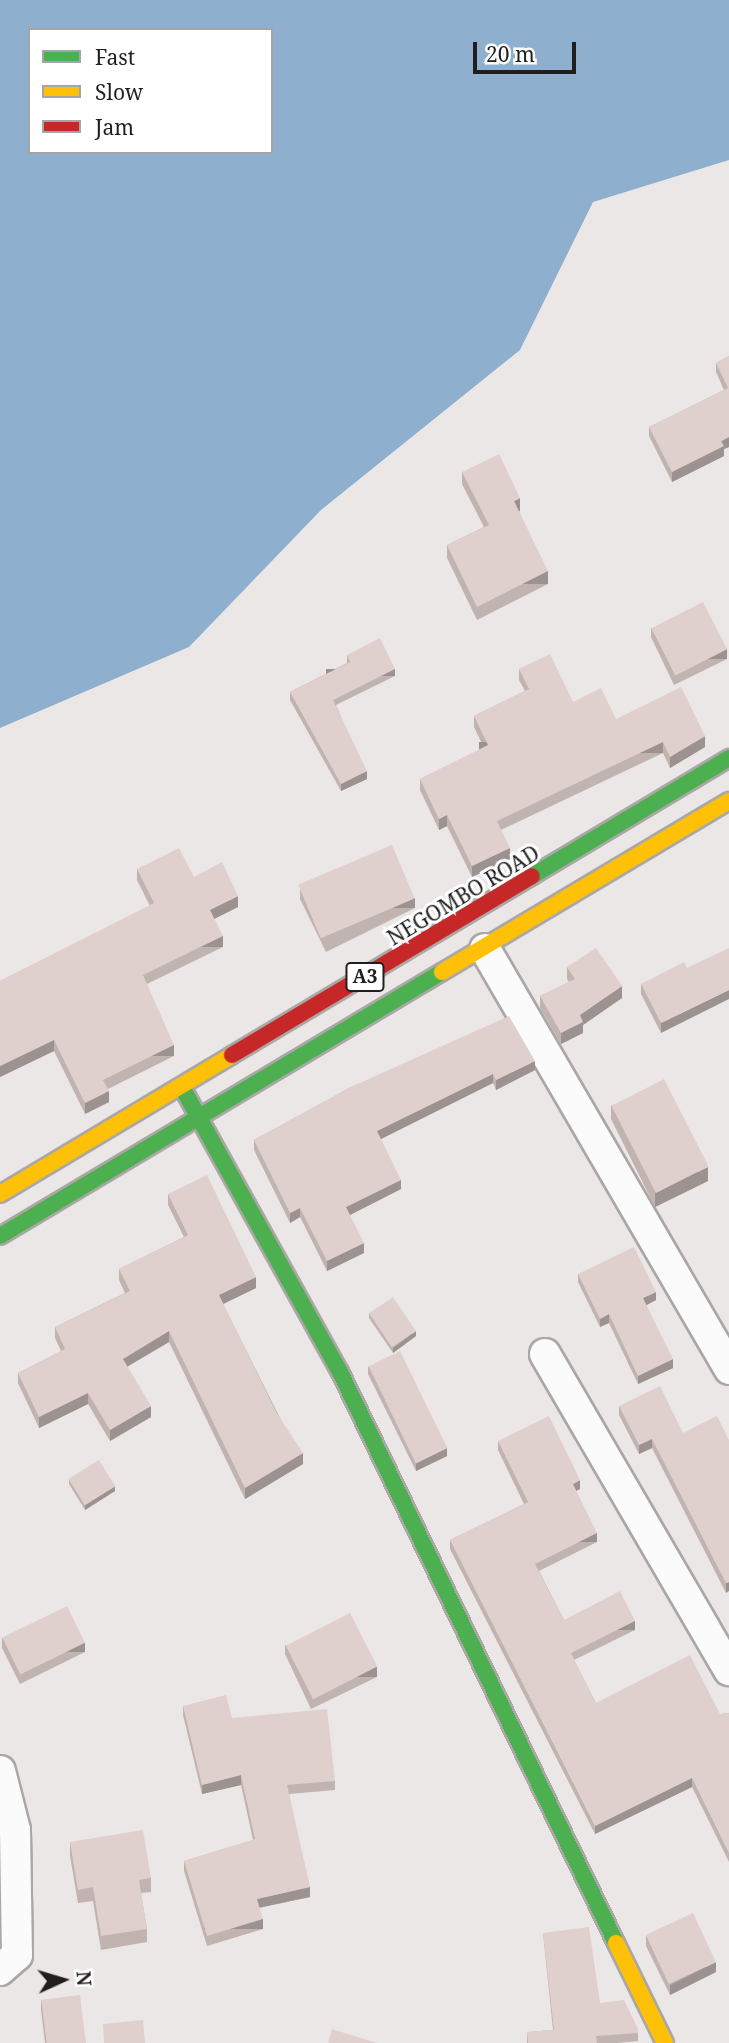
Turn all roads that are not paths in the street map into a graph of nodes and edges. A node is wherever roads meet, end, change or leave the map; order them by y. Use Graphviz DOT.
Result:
graph roads {
  1 [pos="729,758"];
  2 [pos="729,801"];
  3 [pos="485,950"];
  4 [pos="182,1087"];
  5 [pos="200,1119"];
  6 [pos="0,1194"];
  7 [pos="0,1236"];
  8 [pos="545,1354"];
  9 [pos="729,1369"];
  10 [pos="729,1670"];
  11 [pos="0,1771"];
  12 [pos="0,1970"];
  13 [pos="665,2043"];
  1 -- 4 [label="main road, NEGOMBO ROAD / A3"];
  2 -- 3 [label="main road, A3"];
  3 -- 5 [label="main road, A3"];
  3 -- 9 [label="street"];
  4 -- 5 [label="main road"];
  4 -- 6 [label="main road, NEGOMBO ROAD / A3"];
  5 -- 7 [label="main road, A3"];
  5 -- 13 [label="main road"];
  8 -- 10 [label="street"];
  11 -- 12 [label="street"];
}
